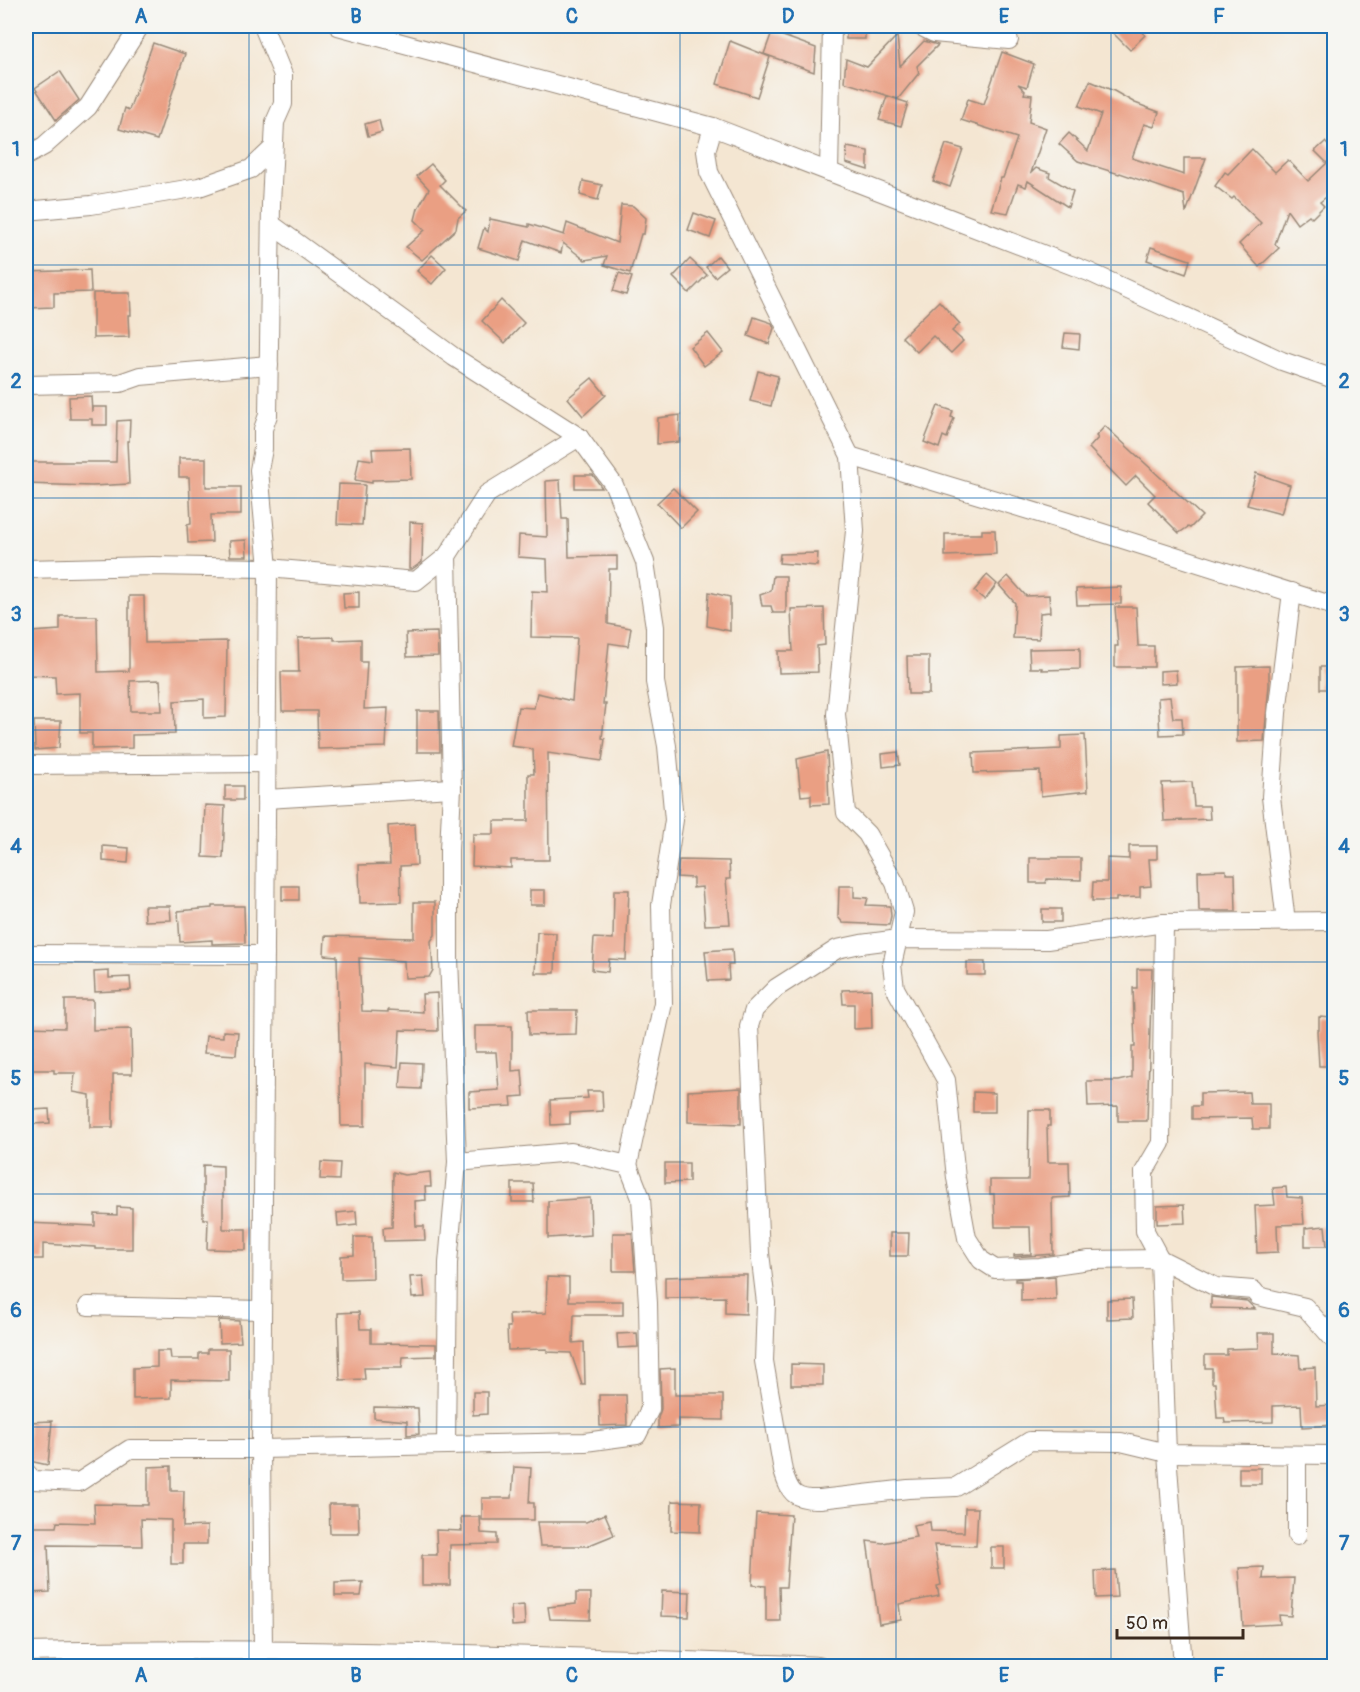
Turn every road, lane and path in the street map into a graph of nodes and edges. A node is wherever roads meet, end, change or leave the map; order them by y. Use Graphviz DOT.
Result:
graph roads {
  1 [pos="140,26"];
  2 [pos="263,26"];
  3 [pos="338,26"];
  4 [pos="832,26"];
  5 [pos="920,26"];
  6 [pos="1009,40"];
  7 [pos="713,127"];
  8 [pos="273,148"];
  9 [pos="26,156"];
  10 [pos="829,172"];
  11 [pos="26,211"];
  12 [pos="271,224"];
  13 [pos="269,365"];
  14 [pos="1335,379"];
  15 [pos="26,386"];
  16 [pos="579,437"];
  17 [pos="850,456"];
  18 [pos="447,556"];
  19 [pos="268,568"];
  20 [pos="26,569"];
  21 [pos="1292,592"];
  22 [pos="1335,606"];
  23 [pos="267,763"];
  24 [pos="26,765"];
  25 [pos="452,788"];
  26 [pos="266,799"];
  27 [pos="1335,921"];
  28 [pos="1164,922"];
  29 [pos="1286,922"];
  30 [pos="899,939"];
  31 [pos="26,954"];
  32 [pos="265,955"];
  33 [pos="457,1161"];
  34 [pos="628,1165"];
  35 [pos="1160,1259"];
  36 [pos="88,1306"];
  37 [pos="262,1310"];
  38 [pos="1335,1340"];
  39 [pos="446,1444"];
  40 [pos="261,1449"];
  41 [pos="1167,1454"];
  42 [pos="1297,1455"];
  43 [pos="1335,1455"];
  44 [pos="26,1472"];
  45 [pos="1297,1536"];
  46 [pos="263,1649"];
  47 [pos="26,1652"];
  48 [pos="130,1658"];
  49 [pos="324,1658"];
  50 [pos="486,1660"];
  51 [pos="804,1666"];
  52 [pos="819,1666"];
  53 [pos="1184,1666"];
  1 -- 9 [label="street"];
  2 -- 8 [label="street"];
  3 -- 7 [label="street"];
  4 -- 10 [label="street"];
  5 -- 6 [label="street"];
  7 -- 10 [label="street"];
  7 -- 17 [label="street"];
  8 -- 11 [label="street"];
  8 -- 12 [label="street"];
  10 -- 14 [label="street"];
  12 -- 13 [label="street"];
  12 -- 16 [label="street"];
  13 -- 15 [label="street"];
  13 -- 19 [label="street"];
  16 -- 18 [label="street"];
  16 -- 34 [label="street"];
  17 -- 21 [label="street"];
  17 -- 30 [label="street"];
  18 -- 19 [label="street"];
  18 -- 25 [label="street"];
  19 -- 20 [label="street"];
  19 -- 23 [label="street"];
  21 -- 22 [label="street"];
  21 -- 29 [label="street"];
  23 -- 24 [label="street"];
  23 -- 26 [label="street"];
  25 -- 26 [label="street"];
  25 -- 33 [label="street"];
  26 -- 32 [label="street"];
  27 -- 29 [label="street"];
  28 -- 29 [label="street"];
  28 -- 30 [label="street"];
  28 -- 35 [label="street"];
  30 -- 35 [label="street"];
  30 -- 41 [label="street"];
  31 -- 32 [label="street"];
  32 -- 37 [label="street"];
  33 -- 34 [label="street"];
  33 -- 39 [label="street"];
  34 -- 39 [label="street"];
  35 -- 38 [label="street"];
  35 -- 41 [label="street"];
  36 -- 37 [label="street"];
  37 -- 40 [label="street"];
  39 -- 40 [label="street"];
  40 -- 44 [label="street"];
  40 -- 46 [label="street"];
  41 -- 42 [label="street"];
  41 -- 53 [label="street"];
  42 -- 43 [label="street"];
  42 -- 45 [label="street"];
  46 -- 48 [label="street"];
  46 -- 49 [label="street"];
  47 -- 48 [label="street"];
  49 -- 50 [label="street"];
  50 -- 51 [label="street"];
  51 -- 52 [label="street"];
}
